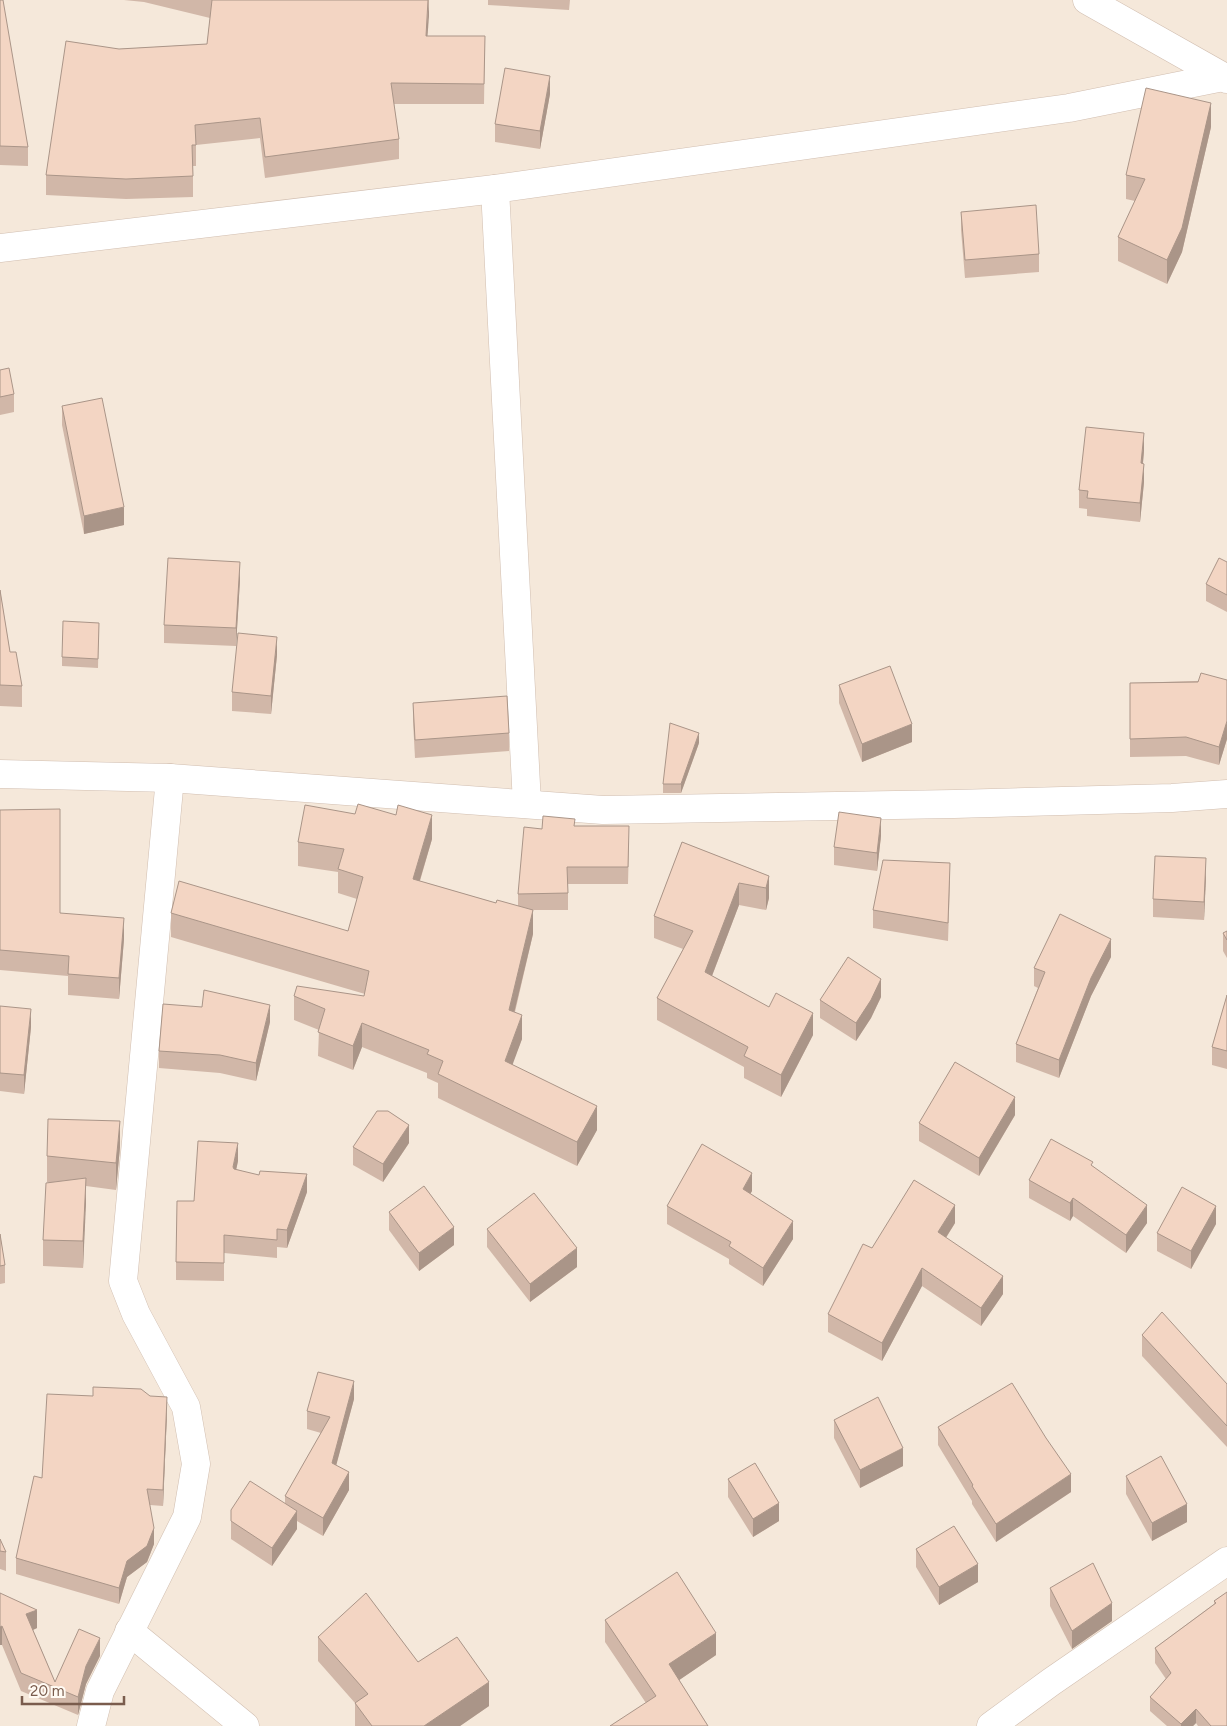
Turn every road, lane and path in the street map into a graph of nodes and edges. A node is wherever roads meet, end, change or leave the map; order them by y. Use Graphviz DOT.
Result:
graph roads {
  1 [pos="1087,0"];
  2 [pos="1225,78"];
  3 [pos="495,189"];
  4 [pos="0,248"];
  5 [pos="0,774"];
  6 [pos="170,778"];
  7 [pos="1227,794"];
  8 [pos="527,804"];
  9 [pos="1227,1561"];
  10 [pos="130,1631"];
  11 [pos="91,1726"];
  12 [pos="245,1726"];
  13 [pos="991,1726"];
  1 -- 2 [label="street"];
  2 -- 3 [label="street"];
  3 -- 4 [label="street"];
  3 -- 8 [label="street"];
  5 -- 6 [label="street"];
  6 -- 8 [label="street"];
  6 -- 10 [label="street"];
  7 -- 8 [label="street"];
  9 -- 13 [label="street"];
  10 -- 11 [label="street"];
  10 -- 12 [label="street"];
}
